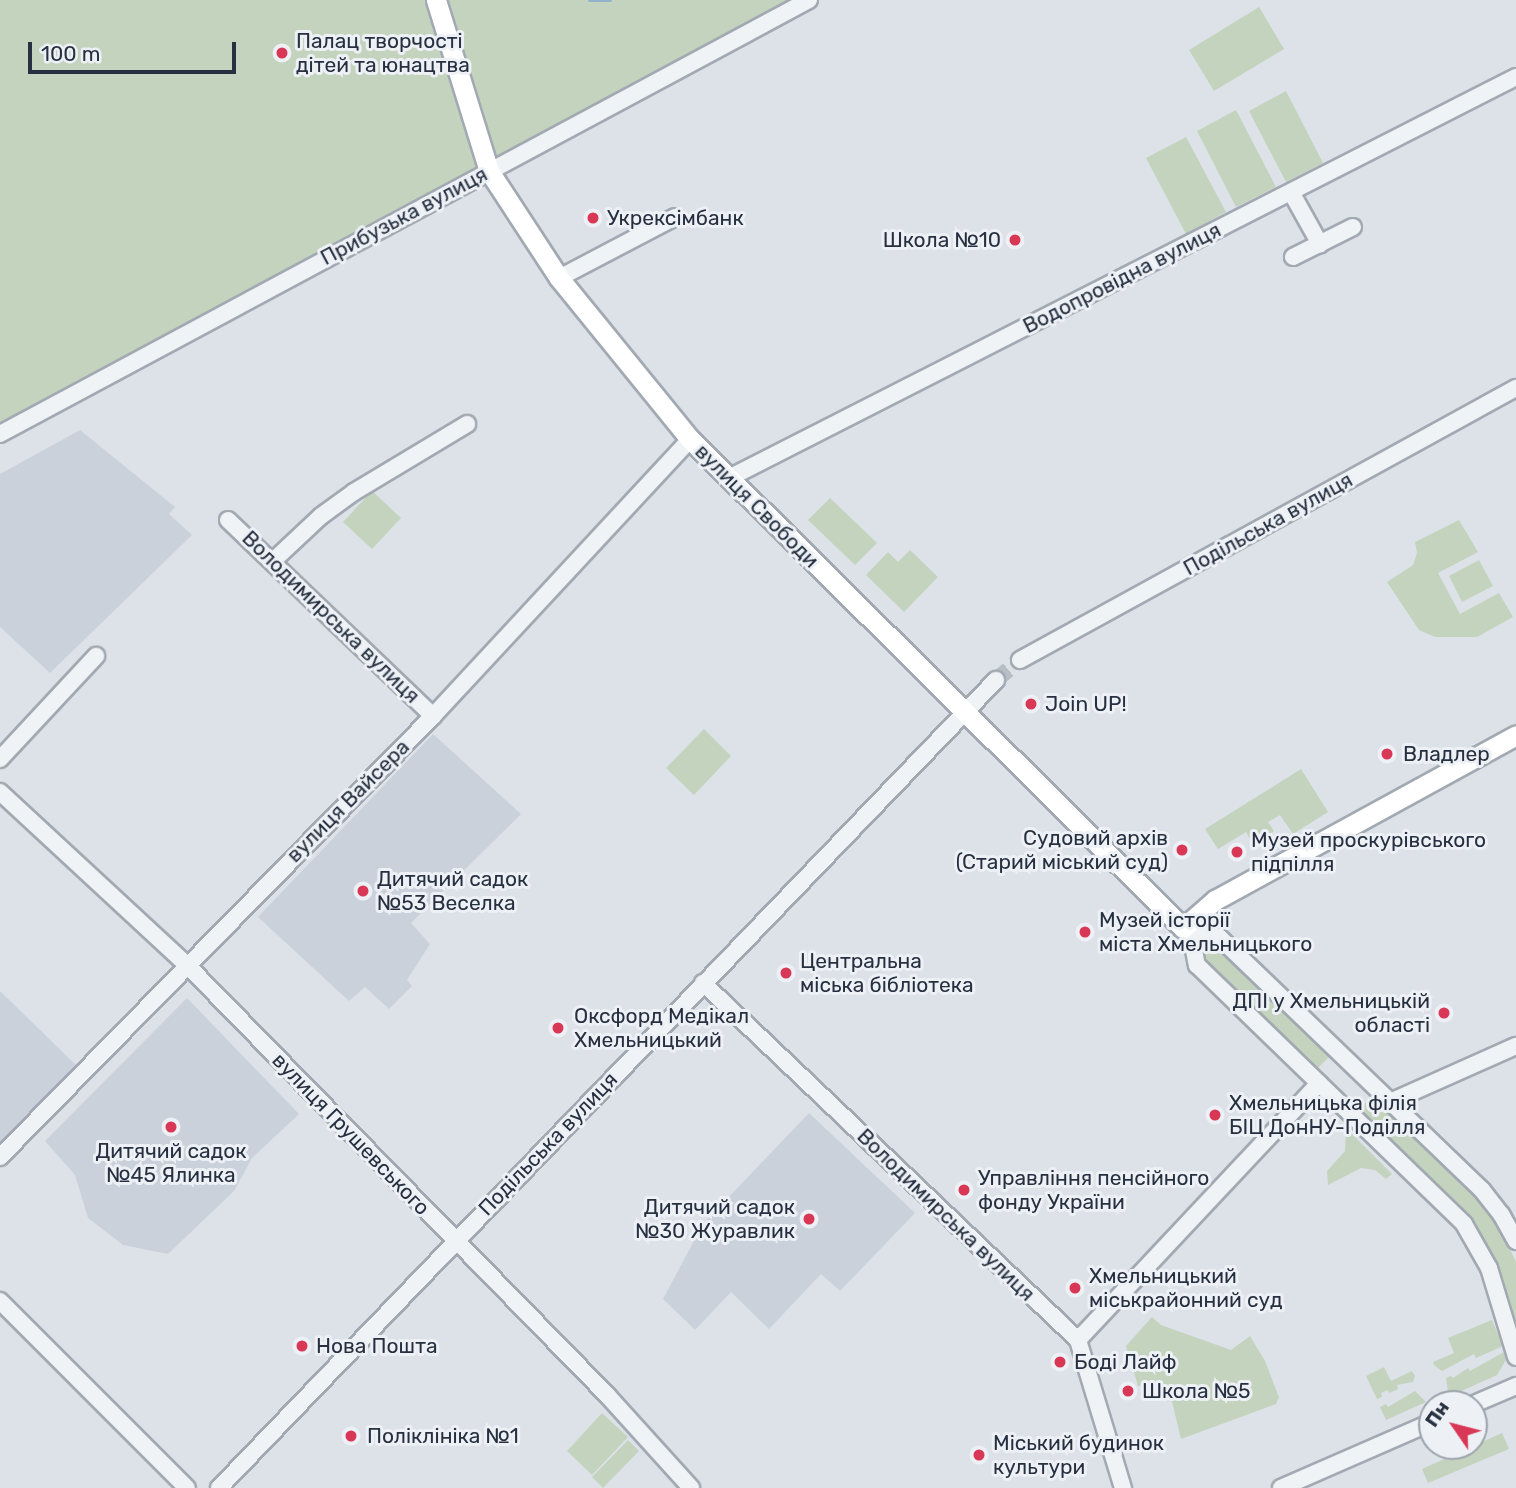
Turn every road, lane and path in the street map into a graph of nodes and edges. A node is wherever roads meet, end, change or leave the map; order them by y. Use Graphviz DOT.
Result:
graph roads {
  1 [pos="436,0"];
  2 [pos="809,0"];
  3 [pos="1516,77"];
  4 [pos="489,171"];
  5 [pos="1291,192"];
  6 [pos="675,217"];
  7 [pos="1353,227"];
  8 [pos="1320,244"];
  9 [pos="1293,257"];
  10 [pos="559,278"];
  11 [pos="1516,388"];
  12 [pos="467,424"];
  13 [pos="0,434"];
  14 [pos="690,439"];
  15 [pos="729,478"];
  16 [pos="228,520"];
  17 [pos="274,561"];
  18 [pos="96,656"];
  19 [pos="1020,660"];
  20 [pos="996,680"];
  21 [pos="963,711"];
  22 [pos="433,716"];
  23 [pos="1516,735"];
  24 [pos="0,759"];
  25 [pos="0,792"];
  26 [pos="1187,931"];
  27 [pos="187,965"];
  28 [pos="703,983"];
  29 [pos="1516,1046"];
  30 [pos="1319,1083"];
  31 [pos="1390,1102"];
  32 [pos="0,1157"];
  33 [pos="1516,1241"];
  34 [pos="455,1242"];
  35 [pos="0,1301"];
  36 [pos="1078,1340"];
  37 [pos="1516,1357"];
  38 [pos="1516,1386"];
  39 [pos="1488,1398"];
  40 [pos="1418,1428"];
  41 [pos="187,1488"];
  42 [pos="219,1488"];
  43 [pos="691,1488"];
  44 [pos="1123,1488"];
  45 [pos="1281,1488"];
  1 -- 4 [label="main road, вулиця Свободи"];
  2 -- 4 [label="street, Прибузька вулиця"];
  3 -- 5 [label="street, Водопровідна вулиця"];
  4 -- 10 [label="main road, вулиця Свободи"];
  4 -- 13 [label="street, Прибузька вулиця"];
  5 -- 8 [label="street"];
  5 -- 15 [label="street, Водопровідна вулиця"];
  6 -- 10 [label="street"];
  7 -- 8 [label="street"];
  8 -- 9 [label="street"];
  10 -- 14 [label="main road, вулиця Свободи"];
  11 -- 19 [label="street, Подільська вулиця"];
  12 -- 17 [label="street"];
  14 -- 15 [label="main road, вулиця Свободи"];
  14 -- 22 [label="street, вулиця Вайсера"];
  15 -- 21 [label="main road, вулиця Свободи"];
  16 -- 17 [label="street, Володимирська вулиця"];
  17 -- 22 [label="street, Володимирська вулиця"];
  18 -- 24 [label="street"];
  20 -- 21 [label="street, Подільська вулиця"];
  21 -- 26 [label="main road, вулиця Свободи"];
  21 -- 28 [label="street, Подільська вулиця"];
  22 -- 27 [label="street, вулиця Вайсера"];
  23 -- 26 [label="main road"];
  25 -- 27 [label="street, вулиця Грушевського"];
  26 -- 30 [label="street"];
  26 -- 31 [label="street"];
  27 -- 32 [label="street, вулиця Вайсера"];
  27 -- 34 [label="street, вулиця Грушевського"];
  28 -- 34 [label="street, Подільська вулиця"];
  28 -- 36 [label="street, Володимирська вулиця"];
  29 -- 31 [label="street"];
  30 -- 36 [label="street"];
  30 -- 37 [label="street"];
  31 -- 33 [label="street"];
  34 -- 42 [label="street, Подільська вулиця"];
  34 -- 43 [label="street, вулиця Грушевського"];
  35 -- 41 [label="street"];
  36 -- 44 [label="street, Володимирська вулиця"];
  38 -- 39 [label="street"];
  40 -- 45 [label="street"];
}
